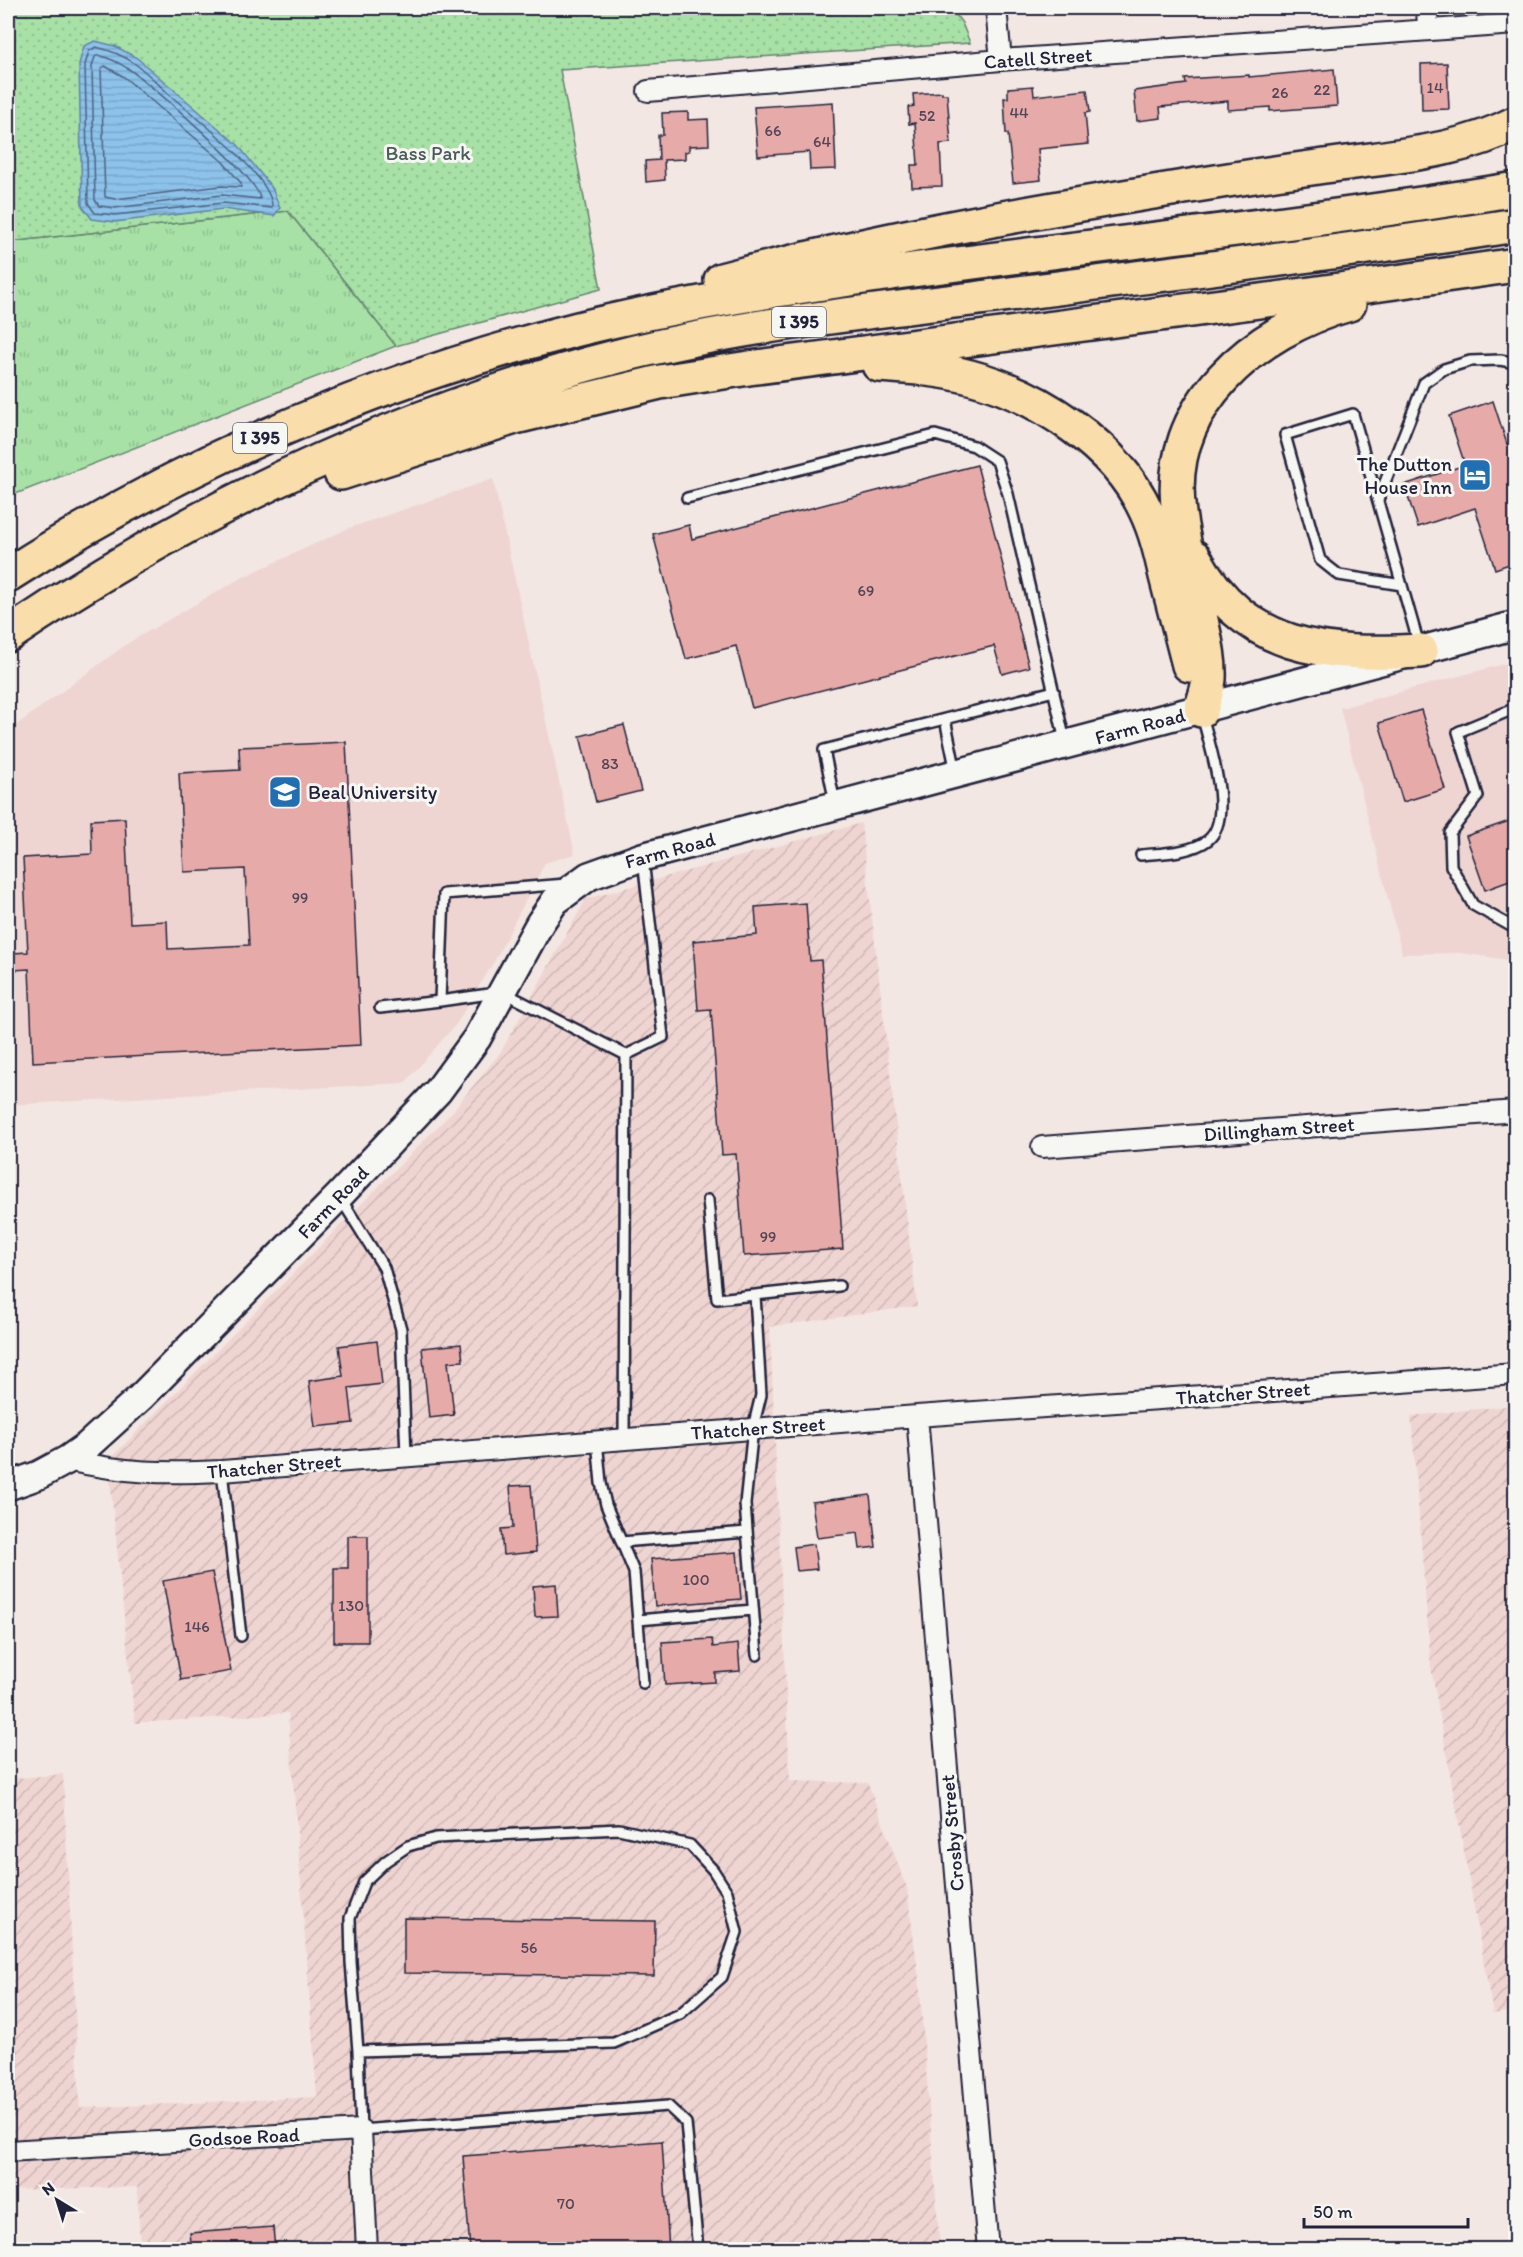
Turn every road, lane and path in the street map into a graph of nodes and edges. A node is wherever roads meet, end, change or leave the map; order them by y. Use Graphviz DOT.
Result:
graph roads {
  1 [pos="996,8"];
  2 [pos="1426,8"];
  3 [pos="1515,24"];
  4 [pos="1428,30"];
  5 [pos="1001,60"];
  6 [pos="648,91"];
  7 [pos="1515,123"];
  8 [pos="1506,190"];
  9 [pos="1515,225"];
  10 [pos="1515,265"];
  11 [pos="1515,363"];
  12 [pos="749,368"];
  13 [pos="426,374"];
  14 [pos="687,498"];
  15 [pos="1378,500"];
  16 [pos="1181,525"];
  17 [pos="123,562"];
  18 [pos="8,575"];
  19 [pos="1402,585"];
  20 [pos="1514,628"];
  21 [pos="8,635"];
  22 [pos="1421,651"];
  23 [pos="1054,691"];
  24 [pos="1515,708"];
  25 [pos="1201,710"];
  26 [pos="945,719"];
  27 [pos="1066,745"];
  28 [pos="957,774"];
  29 [pos="836,806"];
  30 [pos="1141,855"];
  31 [pos="642,857"];
  32 [pos="577,883"];
  33 [pos="1515,929"];
  34 [pos="502,992"];
  35 [pos="440,1000"];
  36 [pos="381,1008"];
  37 [pos="626,1055"];
  38 [pos="1515,1111"];
  39 [pos="1042,1147"];
  40 [pos="339,1196"];
  41 [pos="708,1200"];
  42 [pos="839,1286"];
  43 [pos="755,1295"];
  44 [pos="1515,1374"];
  45 [pos="917,1416"];
  46 [pos="753,1428"];
  47 [pos="624,1438"];
  48 [pos="597,1440"];
  49 [pos="406,1455"];
  50 [pos="67,1460"];
  51 [pos="222,1471"];
  52 [pos="8,1486"];
  53 [pos="747,1532"];
  54 [pos="621,1542"];
  55 [pos="753,1610"];
  56 [pos="638,1620"];
  57 [pos="241,1636"];
  58 [pos="757,1655"];
  59 [pos="643,1683"];
  60 [pos="358,2051"];
  61 [pos="361,2130"];
  62 [pos="8,2151"];
  63 [pos="367,2250"];
  64 [pos="698,2250"];
  65 [pos="987,2250"];
  1 -- 5 [label="street"];
  2 -- 4 [label="street"];
  3 -- 4 [label="street, Catell Street"];
  4 -- 5 [label="street, Catell Street"];
  5 -- 6 [label="street, Catell Street"];
  7 -- 13 [label="highway"];
  8 -- 13 [label="highway, I 395"];
  9 -- 17 [label="highway, I 395"];
  10 -- 12 [label="highway"];
  10 -- 16 [label="highway"];
  11 -- 15 [label="lane"];
  12 -- 17 [label="highway"];
  12 -- 25 [label="highway"];
  13 -- 18 [label="highway, I 395"];
  14 -- 23 [label="lane"];
  15 -- 19 [label="lane"];
  15 -- 19 [label="lane"];
  16 -- 22 [label="highway"];
  16 -- 25 [label="highway"];
  17 -- 21 [label="highway, I 395"];
  19 -- 22 [label="lane"];
  20 -- 22 [label="street, Farm Road"];
  22 -- 25 [label="street, Farm Road"];
  23 -- 26 [label="lane"];
  23 -- 27 [label="lane"];
  24 -- 33 [label="lane"];
  25 -- 27 [label="street, Farm Road"];
  25 -- 30 [label="lane"];
  26 -- 28 [label="lane"];
  26 -- 29 [label="lane"];
  27 -- 28 [label="street, Farm Road"];
  28 -- 29 [label="street, Farm Road"];
  29 -- 31 [label="street, Farm Road"];
  31 -- 32 [label="street, Farm Road"];
  31 -- 37 [label="lane"];
  32 -- 34 [label="street, Farm Road"];
  32 -- 35 [label="lane"];
  34 -- 35 [label="lane"];
  34 -- 37 [label="lane"];
  34 -- 40 [label="street, Farm Road"];
  35 -- 36 [label="lane"];
  37 -- 47 [label="lane"];
  38 -- 39 [label="street, Dillingham Street"];
  40 -- 49 [label="lane"];
  40 -- 50 [label="street, Farm Road"];
  41 -- 43 [label="lane"];
  42 -- 43 [label="lane"];
  43 -- 46 [label="lane"];
  44 -- 45 [label="street, Thatcher Street"];
  45 -- 46 [label="street, Thatcher Street"];
  45 -- 65 [label="street, Crosby Street"];
  46 -- 47 [label="street, Thatcher Street"];
  46 -- 53 [label="lane"];
  47 -- 48 [label="street, Thatcher Street"];
  48 -- 49 [label="street, Thatcher Street"];
  48 -- 54 [label="lane"];
  49 -- 51 [label="street, Thatcher Street"];
  50 -- 51 [label="street, Thatcher Street"];
  50 -- 52 [label="street"];
  51 -- 57 [label="lane"];
  53 -- 54 [label="lane"];
  53 -- 55 [label="lane"];
  54 -- 56 [label="lane"];
  55 -- 56 [label="lane"];
  55 -- 58 [label="lane"];
  56 -- 59 [label="lane"];
  60 -- 60 [label="lane"];
  60 -- 61 [label="lane"];
  61 -- 62 [label="street, Godsoe Road"];
  61 -- 63 [label="street"];
  61 -- 64 [label="lane"];
}
